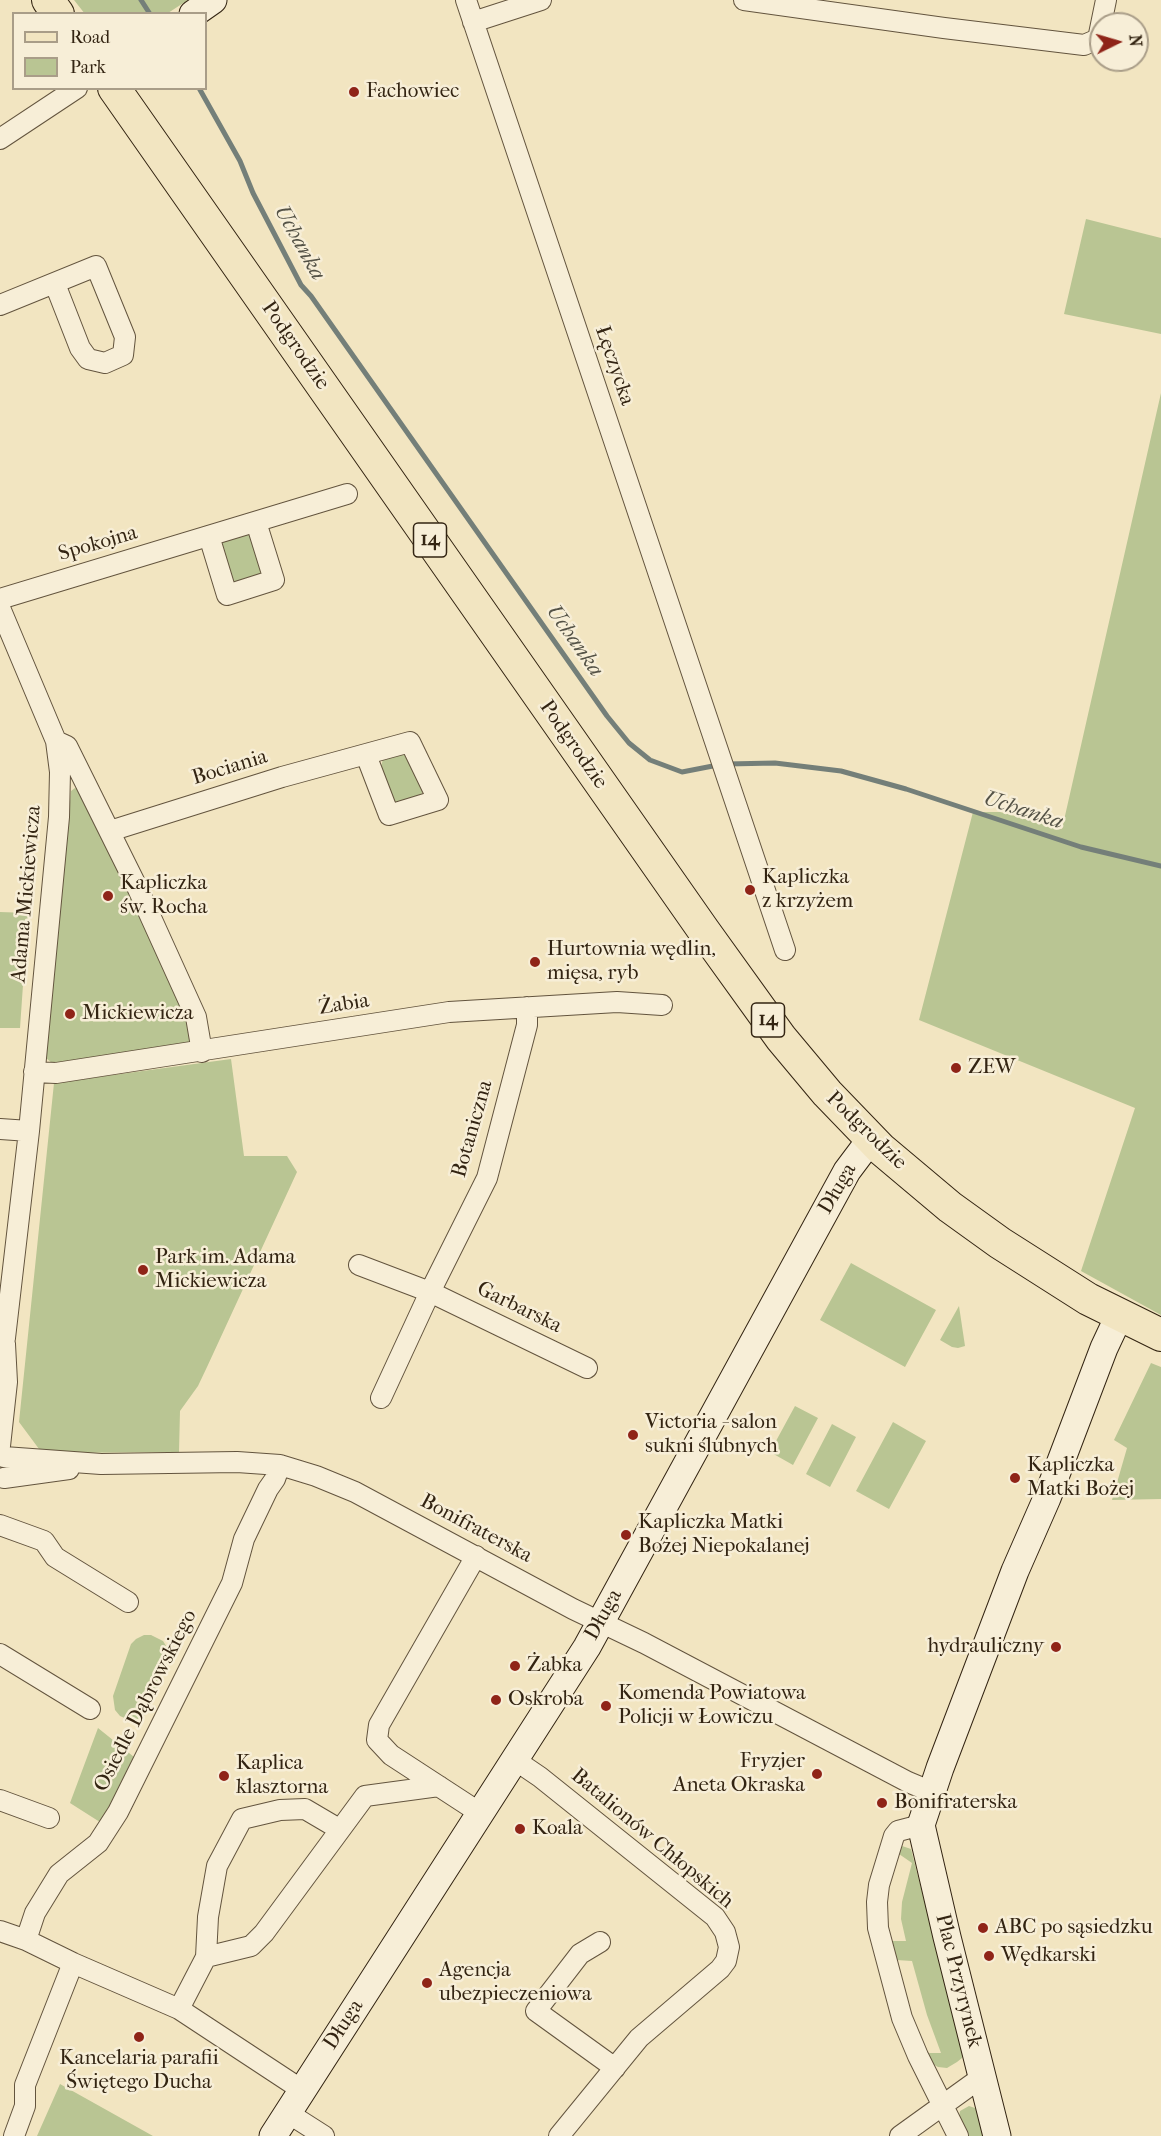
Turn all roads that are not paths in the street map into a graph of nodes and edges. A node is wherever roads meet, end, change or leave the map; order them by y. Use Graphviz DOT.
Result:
graph roads {
  1 [pos="213,0"];
  2 [pos="466,0"];
  3 [pos="541,0"];
  4 [pos="744,0"];
  5 [pos="1106,0"];
  6 [pos="196,12"];
  7 [pos="473,22"];
  8 [pos="74,90"];
  9 [pos="115,90"];
  10 [pos="0,139"];
  11 [pos="55,284"];
  12 [pos="0,305"];
  13 [pos="347,494"];
  14 [pos="256,522"];
  15 [pos="209,536"];
  16 [pos="0,599"];
  17 [pos="0,608"];
  18 [pos="56,741"];
  19 [pos="366,755"];
  20 [pos="110,831"];
  21 [pos="785,950"];
  22 [pos="662,1005"];
  23 [pos="527,1007"];
  24 [pos="202,1052"];
  25 [pos="34,1072"];
  26 [pos="0,1128"];
  27 [pos="29,1131"];
  28 [pos="871,1139"];
  29 [pos="359,1264"];
  30 [pos="430,1292"];
  31 [pos="1119,1316"];
  32 [pos="1161,1335"];
  33 [pos="5,1338"];
  34 [pos="0,1357"];
  35 [pos="587,1368"];
  36 [pos="381,1398"];
  37 [pos="1,1452"];
  38 [pos="101,1464"];
  39 [pos="280,1466"];
  40 [pos="2,1480"];
  41 [pos="0,1525"];
  42 [pos="476,1556"];
  43 [pos="128,1602"];
  44 [pos="601,1622"];
  45 [pos="0,1654"];
  46 [pos="90,1709"];
  47 [pos="515,1760"];
  48 [pos="440,1786"];
  49 [pos="932,1792"];
  50 [pos="0,1800"];
  51 [pos="480,1813"];
  52 [pos="49,1818"];
  53 [pos="921,1825"];
  54 [pos="339,1829"];
  55 [pos="0,1931"];
  56 [pos="26,1940"];
  57 [pos="600,1942"];
  58 [pos="206,1958"];
  59 [pos="73,1963"];
  60 [pos="179,2009"];
  61 [pos="615,2068"];
  62 [pos="982,2078"];
  63 [pos="302,2090"];
  64 [pos="941,2105"];
  65 [pos="288,2113"];
  66 [pos="14,2136"];
  67 [pos="273,2136"];
  68 [pos="324,2136"];
  69 [pos="559,2136"];
  70 [pos="900,2136"];
  71 [pos="958,2136"];
  72 [pos="997,2136"];
  1 -- 6 [label="street"];
  2 -- 7 [label="street, Łęczycka"];
  3 -- 7 [label="street"];
  4 -- 5 [label="street"];
  7 -- 21 [label="street, Łęczycka"];
  8 -- 10 [label="street"];
  9 -- 28 [label="main road, Podgrodzie / 14"];
  11 -- 11 [label="street"];
  11 -- 12 [label="street"];
  13 -- 14 [label="street, Spokojna"];
  14 -- 15 [label="street, Spokojna"];
  14 -- 15 [label="street"];
  15 -- 16 [label="street, Spokojna"];
  17 -- 18 [label="street, Adama Mickiewicza"];
  18 -- 20 [label="street, Adama Mickiewicza"];
  18 -- 25 [label="street, Adama Mickiewicza"];
  19 -- 20 [label="street, Bociania"];
  20 -- 24 [label="street, Adama Mickiewicza"];
  22 -- 23 [label="street, Żabia"];
  23 -- 24 [label="street, Żabia"];
  23 -- 30 [label="street, Botaniczna"];
  24 -- 25 [label="street, Żabia"];
  25 -- 27 [label="street, Adama Mickiewicza"];
  26 -- 27 [label="street"];
  27 -- 33 [label="street, Adama Mickiewicza"];
  28 -- 31 [label="main road, Podgrodzie / 14"];
  28 -- 44 [label="street, Długa"];
  29 -- 30 [label="street"];
  30 -- 35 [label="street, Garbarska"];
  30 -- 36 [label="street, Botaniczna"];
  31 -- 32 [label="main road, 14"];
  31 -- 49 [label="street"];
  33 -- 34 [label="street, Adama Mickiewicza"];
  33 -- 37 [label="street, Adama Mickiewicza"];
  37 -- 38 [label="street, Bonifraterska"];
  37 -- 40 [label="street, Adama Mickiewicza"];
  38 -- 39 [label="street, Bonifraterska"];
  38 -- 40 [label="street, Bonifraterska"];
  39 -- 42 [label="street, Bonifraterska"];
  39 -- 56 [label="street, Osiedle Dąbrowskiego"];
  41 -- 43 [label="street"];
  42 -- 44 [label="street, Bonifraterska"];
  42 -- 48 [label="street"];
  44 -- 47 [label="street, Długa"];
  44 -- 49 [label="street, Bonifraterska"];
  45 -- 46 [label="street"];
  47 -- 51 [label="street, Długa"];
  47 -- 61 [label="street, Batalionów Chłopskich"];
  48 -- 51 [label="street"];
  48 -- 54 [label="street"];
  49 -- 53 [label="street"];
  50 -- 52 [label="street"];
  51 -- 63 [label="street, Długa"];
  53 -- 62 [label="street, Plac Przyrynek"];
  53 -- 64 [label="street"];
  54 -- 58 [label="street"];
  54 -- 58 [label="street"];
  55 -- 56 [label="street"];
  56 -- 59 [label="street"];
  57 -- 61 [label="street"];
  58 -- 60 [label="street"];
  59 -- 60 [label="street"];
  59 -- 66 [label="street"];
  60 -- 63 [label="street"];
  61 -- 69 [label="street, Batalionów Chłopskich"];
  62 -- 64 [label="street"];
  62 -- 72 [label="street, Plac Przyrynek"];
  63 -- 65 [label="street, Długa"];
  64 -- 70 [label="street"];
  64 -- 71 [label="street"];
  65 -- 67 [label="street, Długa"];
  65 -- 68 [label="street"];
}
